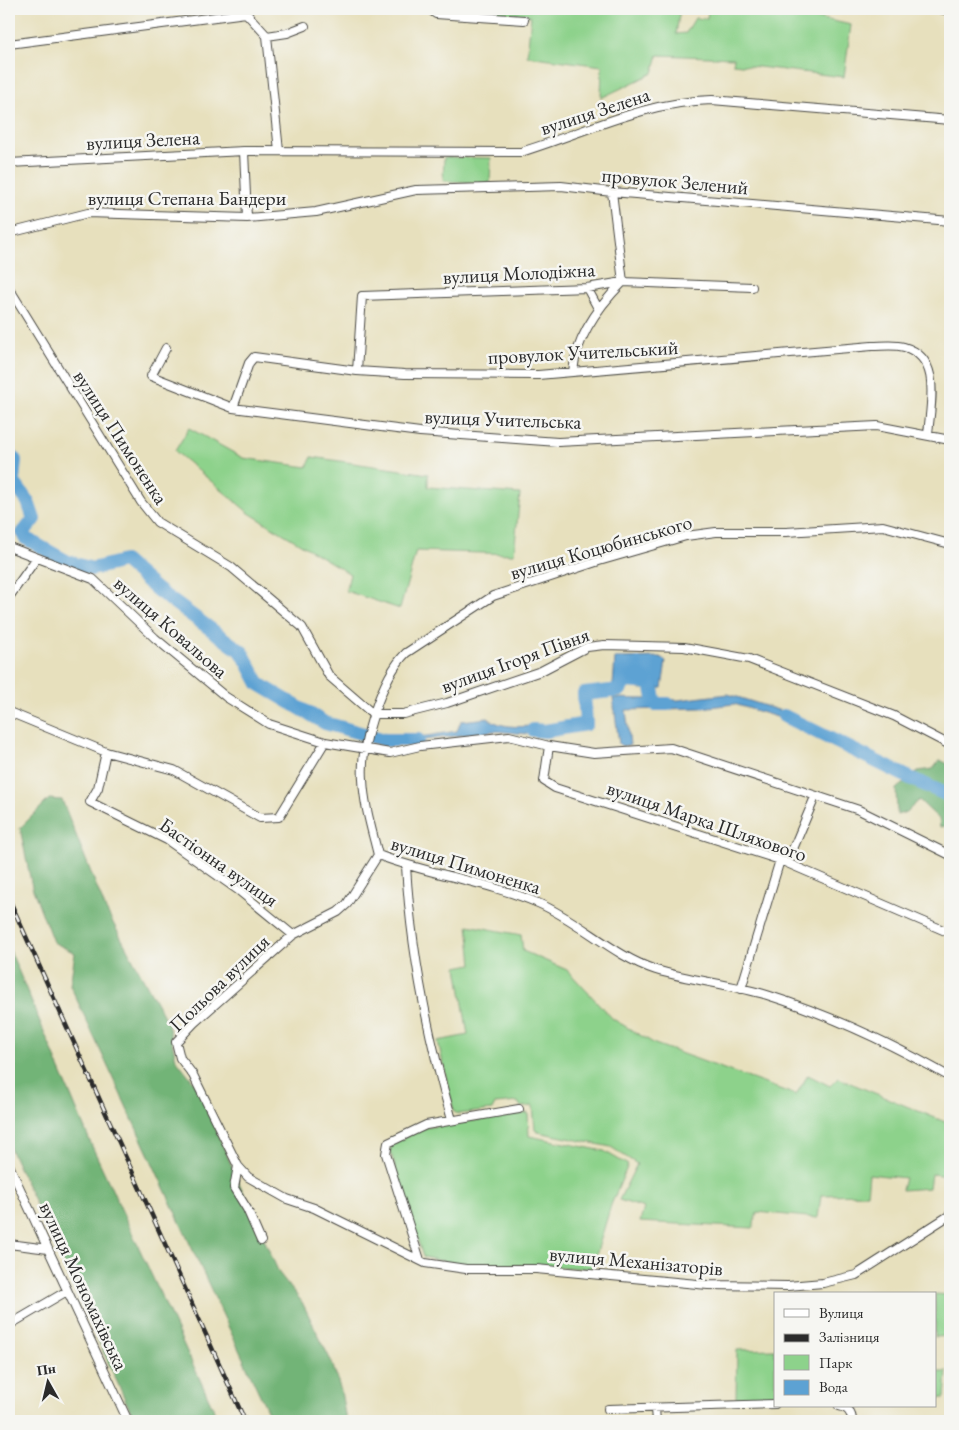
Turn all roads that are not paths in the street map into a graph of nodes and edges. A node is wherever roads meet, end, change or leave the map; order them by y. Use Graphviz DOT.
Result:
graph roads {
  1 [pos="429,9"];
  2 [pos="941,9"];
  3 [pos="245,11"];
  4 [pos="950,11"];
  5 [pos="524,20"];
  6 [pos="306,26"];
  7 [pos="266,36"];
  8 [pos="9,44"];
  9 [pos="950,120"];
  10 [pos="244,150"];
  11 [pos="279,151"];
  12 [pos="9,164"];
  13 [pos="612,192"];
  14 [pos="397,196"];
  15 [pos="247,218"];
  16 [pos="950,221"];
  17 [pos="9,233"];
  18 [pos="623,282"];
  19 [pos="752,286"];
  20 [pos="9,288"];
  21 [pos="587,288"];
  22 [pos="599,310"];
  23 [pos="166,348"];
  24 [pos="357,371"];
  25 [pos="573,372"];
  26 [pos="233,408"];
  27 [pos="928,435"];
  28 [pos="950,440"];
  29 [pos="950,544"];
  30 [pos="9,547"];
  31 [pos="36,559"];
  32 [pos="9,597"];
  33 [pos="9,712"];
  34 [pos="373,714"];
  35 [pos="325,742"];
  36 [pos="950,745"];
  37 [pos="549,746"];
  38 [pos="366,750"];
  39 [pos="106,752"];
  40 [pos="815,797"];
  41 [pos="378,855"];
  42 [pos="950,855"];
  43 [pos="784,862"];
  44 [pos="406,866"];
  45 [pos="950,933"];
  46 [pos="293,935"];
  47 [pos="741,989"];
  48 [pos="950,1077"];
  49 [pos="493,1114"];
  50 [pos="452,1120"];
  51 [pos="9,1166"];
  52 [pos="238,1166"];
  53 [pos="314,1208"];
  54 [pos="950,1215"];
  55 [pos="415,1238"];
  56 [pos="261,1241"];
  57 [pos="9,1244"];
  58 [pos="48,1249"];
  59 [pos="402,1250"];
  60 [pos="420,1260"];
  61 [pos="67,1291"];
  62 [pos="9,1325"];
  63 [pos="774,1404"];
  64 [pos="846,1408"];
  65 [pos="608,1409"];
  66 [pos="655,1409"];
  67 [pos="128,1421"];
  68 [pos="656,1421"];
  69 [pos="852,1421"];
  1 -- 5 [label="street"];
  2 -- 4 [label="street"];
  3 -- 7 [label="street"];
  3 -- 8 [label="street"];
  6 -- 7 [label="street"];
  7 -- 11 [label="street"];
  9 -- 11 [label="street, вулиця Зелена"];
  10 -- 11 [label="street, вулиця Зелена"];
  10 -- 12 [label="street, вулиця Зелена"];
  10 -- 15 [label="street"];
  13 -- 14 [label="street, провулок Зелений"];
  13 -- 16 [label="street, провулок Зелений"];
  13 -- 18 [label="street"];
  14 -- 15 [label="street, вулиця Степана Бандери"];
  15 -- 17 [label="street, вулиця Степана Бандери"];
  18 -- 19 [label="street, вулиця Молодіжна"];
  18 -- 21 [label="street, вулиця Молодіжна"];
  18 -- 22 [label="street"];
  20 -- 34 [label="street, вулиця Пимоненка"];
  21 -- 22 [label="street"];
  21 -- 24 [label="street, вулиця Молодіжна"];
  22 -- 25 [label="street"];
  23 -- 26 [label="street, вулиця Учительська"];
  24 -- 25 [label="street, провулок Учительський"];
  24 -- 26 [label="street, провулок Учительський"];
  25 -- 27 [label="street, провулок Учительський"];
  26 -- 27 [label="street, вулиця Учительська"];
  27 -- 28 [label="street, вулиця Учительська"];
  29 -- 34 [label="street, вулиця Коцюбинського"];
  30 -- 31 [label="street, вулиця Ковальова"];
  31 -- 32 [label="street"];
  31 -- 35 [label="street, вулиця Ковальова"];
  33 -- 39 [label="street"];
  34 -- 36 [label="street, вулиця Ігоря Півня"];
  34 -- 38 [label="street, вулиця Пимоненка"];
  35 -- 38 [label="street, вулиця Ковальова"];
  35 -- 39 [label="street"];
  37 -- 38 [label="street, вулиця Ковальова"];
  37 -- 40 [label="street"];
  37 -- 43 [label="street, вулиця Марка Шляхового"];
  38 -- 41 [label="street, вулиця Пимоненка"];
  39 -- 46 [label="street, Бастіонна вулиця"];
  40 -- 42 [label="street"];
  40 -- 43 [label="street"];
  41 -- 44 [label="street, вулиця Пимоненка"];
  41 -- 46 [label="street, Польова вулиця"];
  43 -- 45 [label="street, вулиця Марка Шляхового"];
  43 -- 47 [label="street"];
  44 -- 47 [label="street, вулиця Пимоненка"];
  44 -- 50 [label="street"];
  46 -- 52 [label="street, Польова вулиця"];
  47 -- 48 [label="street, вулиця Пимоненка"];
  49 -- 50 [label="street"];
  50 -- 55 [label="street"];
  51 -- 58 [label="street, вулиця Мономахівська"];
  52 -- 53 [label="street, Польова вулиця"];
  52 -- 56 [label="street"];
  53 -- 59 [label="street, вулиця Механізаторів"];
  54 -- 60 [label="street, вулиця Механізаторів"];
  55 -- 59 [label="street"];
  55 -- 60 [label="street"];
  57 -- 58 [label="street"];
  58 -- 61 [label="street, вулиця Мономахівська"];
  59 -- 60 [label="street, вулиця Механізаторів"];
  61 -- 62 [label="street"];
  61 -- 67 [label="street, вулиця Мономахівська"];
  63 -- 66 [label="street"];
  64 -- 69 [label="street"];
  65 -- 66 [label="street"];
  66 -- 68 [label="street"];
}
